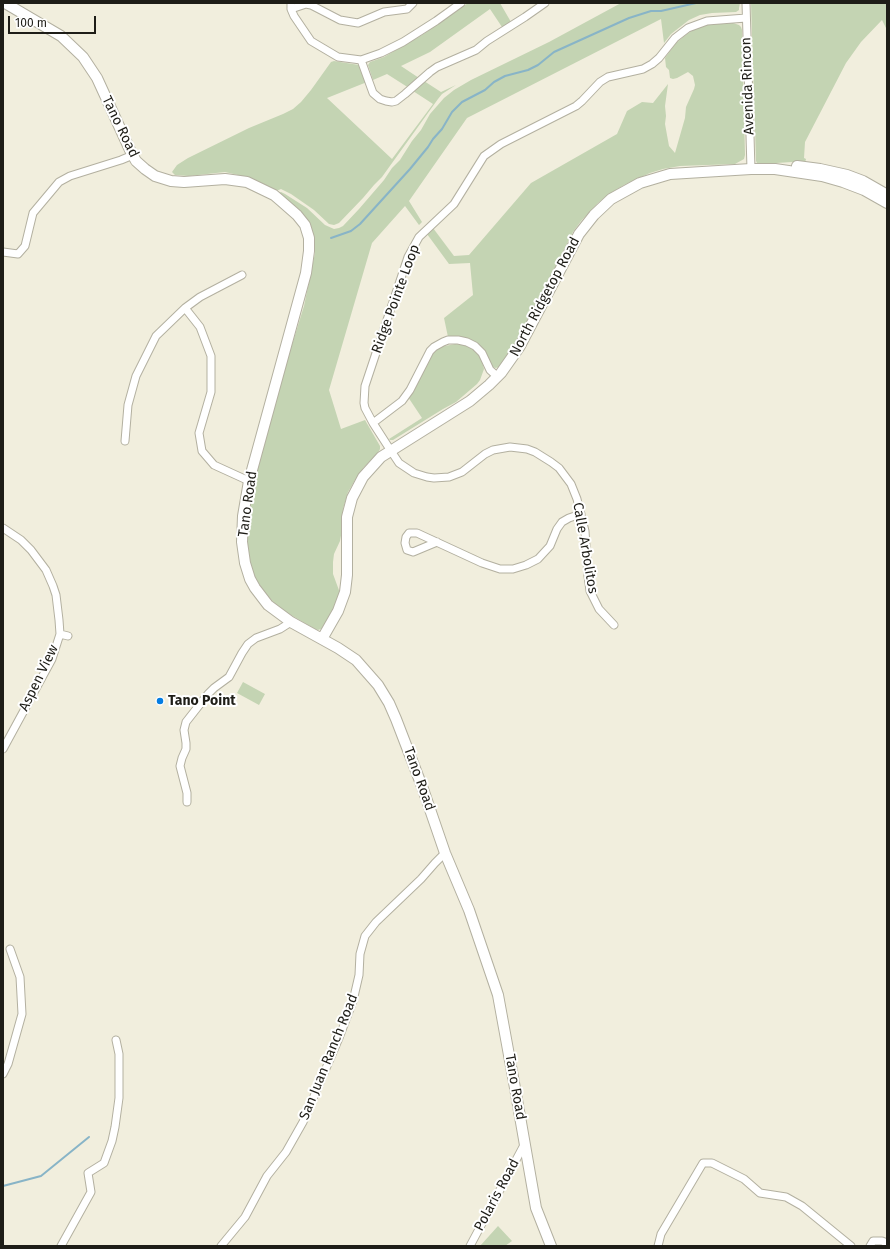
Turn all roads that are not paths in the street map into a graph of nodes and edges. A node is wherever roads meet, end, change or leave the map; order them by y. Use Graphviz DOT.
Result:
graph roads {
  1 [pos="5,3"];
  2 [pos="413,3"];
  3 [pos="461,3"];
  4 [pos="545,3"];
  5 [pos="746,3"];
  6 [pos="291,6"];
  7 [pos="746,18"];
  8 [pos="361,60"];
  9 [pos="133,155"];
  10 [pos="751,169"];
  11 [pos="775,169"];
  12 [pos="887,195"];
  13 [pos="887,202"];
  14 [pos="3,252"];
  15 [pos="242,275"];
  16 [pos="185,308"];
  17 [pos="498,376"];
  18 [pos="373,423"];
  19 [pos="124,441"];
  20 [pos="391,452"];
  21 [pos="248,481"];
  22 [pos="581,514"];
  23 [pos="3,528"];
  24 [pos="437,542"];
  25 [pos="291,622"];
  26 [pos="614,625"];
  27 [pos="60,634"];
  28 [pos="68,636"];
  29 [pos="322,639"];
  30 [pos="3,749"];
  31 [pos="187,802"];
  32 [pos="446,853"];
  33 [pos="10,949"];
  34 [pos="116,1040"];
  35 [pos="3,1074"];
  36 [pos="524,1145"];
  37 [pos="887,1243"];
  38 [pos="60,1246"];
  39 [pos="221,1246"];
  40 [pos="470,1246"];
  41 [pos="551,1246"];
  42 [pos="658,1246"];
  43 [pos="851,1246"];
  44 [pos="870,1246"];
  1 -- 9 [label="street, Tano Road"];
  2 -- 6 [label="street"];
  3 -- 8 [label="street"];
  4 -- 8 [label="street"];
  5 -- 7 [label="street, Avenida Rincon"];
  6 -- 8 [label="street"];
  7 -- 10 [label="street, Avenida Rincon"];
  7 -- 18 [label="street, Ridge Pointe Loop"];
  9 -- 14 [label="street"];
  9 -- 21 [label="street, Tano Road"];
  10 -- 11 [label="street, North Ridgetop Road"];
  10 -- 17 [label="street, North Ridgetop Road"];
  11 -- 12 [label="street, North Ridgetop Road"];
  11 -- 13 [label="street, North Ridgetop Road"];
  15 -- 16 [label="street"];
  16 -- 19 [label="street"];
  16 -- 21 [label="street"];
  17 -- 18 [label="street"];
  17 -- 20 [label="street, North Ridgetop Road"];
  18 -- 20 [label="street, Ridge Pointe Loop"];
  20 -- 22 [label="street, Calle Arbolitos"];
  20 -- 29 [label="street, North Ridgetop Road"];
  21 -- 25 [label="street, Tano Road"];
  22 -- 24 [label="street"];
  22 -- 26 [label="street, Calle Arbolitos"];
  23 -- 27 [label="street, Aspen View"];
  25 -- 29 [label="street, Tano Road"];
  25 -- 31 [label="street"];
  27 -- 28 [label="street"];
  27 -- 30 [label="street, Aspen View"];
  29 -- 32 [label="street, Tano Road"];
  32 -- 36 [label="street, Tano Road"];
  32 -- 39 [label="street, San Juan Ranch Road"];
  33 -- 35 [label="street"];
  34 -- 38 [label="street"];
  36 -- 40 [label="street, Polaris Road"];
  36 -- 41 [label="street, Tano Road"];
  37 -- 44 [label="street"];
  42 -- 43 [label="street"];
}
